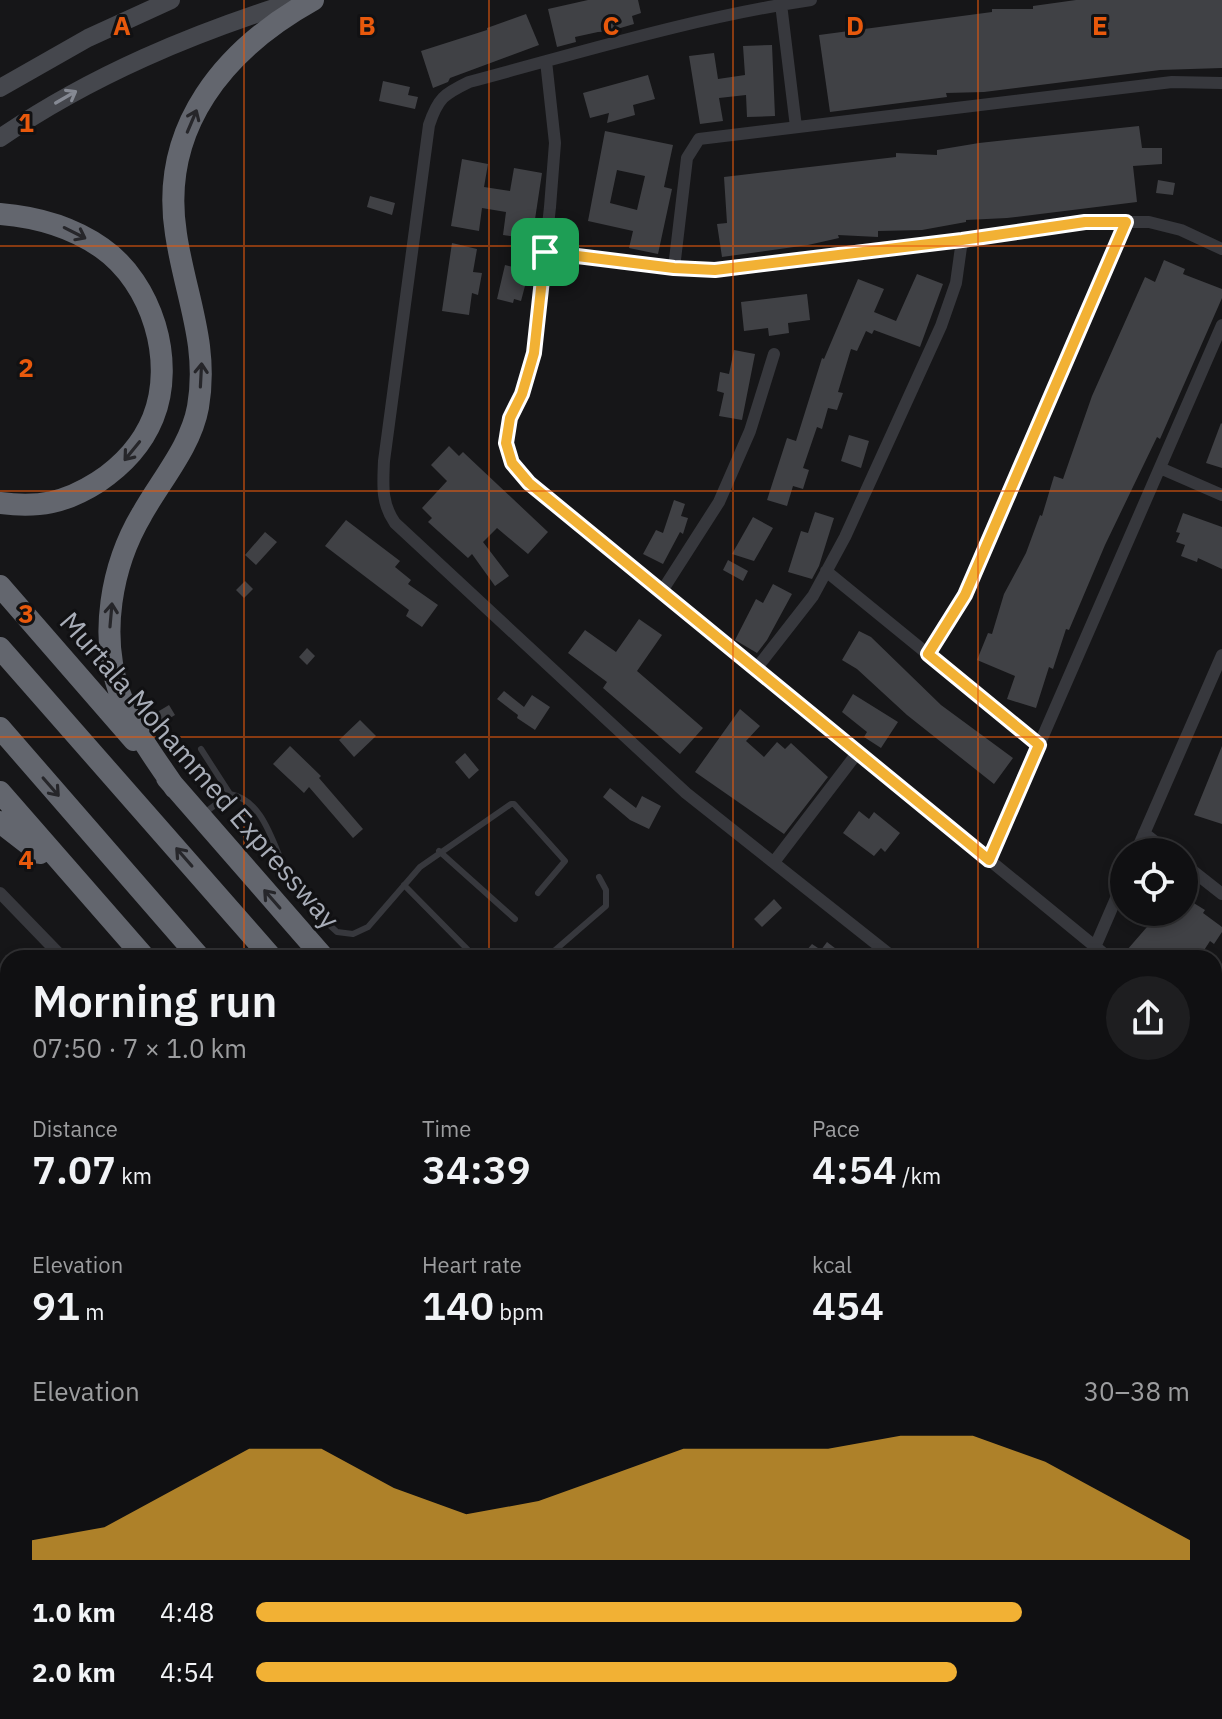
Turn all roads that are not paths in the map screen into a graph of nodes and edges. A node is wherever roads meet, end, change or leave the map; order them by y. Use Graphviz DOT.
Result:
graph roads {
  1 [pos="171,0"];
  2 [pos="299,0"];
  3 [pos="313,0"];
  4 [pos="811,0"];
  5 [pos="781,4"];
  6 [pos="546,61"];
  7 [pos="1222,83"];
  8 [pos="0,88"];
  9 [pos="796,127"];
  10 [pos="0,138"];
  11 [pos="0,214"];
  12 [pos="1126,222"];
  13 [pos="962,240"];
  14 [pos="1222,249"];
  15 [pos="545,252"];
  16 [pos="674,268"];
  17 [pos="1222,325"];
  18 [pos="774,354"];
  19 [pos="1160,468"];
  20 [pos="1222,495"];
  21 [pos="0,503"];
  22 [pos="826,571"];
  23 [pos="0,586"];
  24 [pos="662,591"];
  25 [pos="0,648"];
  26 [pos="928,654"];
  27 [pos="1222,655"];
  28 [pos="756,669"];
  29 [pos="0,728"];
  30 [pos="1039,745"];
  31 [pos="201,749"];
  32 [pos="858,752"];
  33 [pos="175,788"];
  34 [pos="0,792"];
  35 [pos="230,794"];
  36 [pos="200,816"];
  37 [pos="0,822"];
  38 [pos="1144,833"];
  39 [pos="1142,838"];
  40 [pos="1150,838"];
  41 [pos="439,851"];
  42 [pos="989,860"];
  43 [pos="774,862"];
  44 [pos="1198,875"];
  45 [pos="599,877"];
  46 [pos="404,885"];
  47 [pos="0,893"];
  48 [pos="538,893"];
  49 [pos="1222,894"];
  50 [pos="99,906"];
  51 [pos="1110,912"];
  52 [pos="515,919"];
  53 [pos="1095,947"];
  54 [pos="55,950"];
  55 [pos="138,950"];
  56 [pos="193,950"];
  57 [pos="265,950"];
  58 [pos="317,950"];
  59 [pos="468,950"];
  60 [pos="555,950"];
  61 [pos="884,950"];
  62 [pos="1099,950"];
  1 -- 8 [label="main road"];
  10 -- 2 [label="main road, one-way"];
  33 -- 3 [label="highway, one-way"];
  4 -- 5 [label="street"];
  5 -- 6 [label="street"];
  5 -- 9 [label="street"];
  6 -- 15 [label="street"];
  6 -- 43 [label="street"];
  7 -- 9 [label="street"];
  9 -- 16 [label="street"];
  11 -- 21 [label="highway, one-way"];
  12 -- 13 [label="street"];
  12 -- 14 [label="street"];
  12 -- 26 [label="street"];
  13 -- 16 [label="street"];
  13 -- 22 [label="street"];
  15 -- 16 [label="street"];
  15 -- 24 [label="street"];
  17 -- 19 [label="street"];
  18 -- 24 [label="street"];
  19 -- 20 [label="street"];
  19 -- 30 [label="street"];
  22 -- 26 [label="street"];
  22 -- 28 [label="street"];
  23 -- 33 [label="highway, Murtala Mohammed Expressway"];
  24 -- 28 [label="street"];
  57 -- 25 [label="highway, one-way"];
  26 -- 30 [label="street"];
  27 -- 38 [label="street"];
  28 -- 32 [label="street"];
  29 -- 56 [label="highway, one-way"];
  30 -- 42 [label="street"];
  31 -- 35 [label="lane"];
  32 -- 42 [label="street"];
  32 -- 43 [label="street"];
  33 -- 36 [label="highway, Murtala Mohammed Expressway"];
  34 -- 50 [label="highway"];
  35 -- 36 [label="lane"];
  35 -- 46 [label="lane"];
  58 -- 36 [label="highway, Murtala Mohammed Expressway, one-way"];
  37 -- 50 [label="highway"];
  38 -- 39 [label="street"];
  38 -- 40 [label="street"];
  41 -- 46 [label="lane"];
  41 -- 48 [label="lane"];
  41 -- 52 [label="lane"];
  42 -- 53 [label="street"];
  43 -- 61 [label="street"];
  44 -- 49 [label="street"];
  45 -- 60 [label="lane"];
  46 -- 59 [label="lane"];
  47 -- 54 [label="street"];
  50 -- 55 [label="highway"];
  51 -- 53 [label="street"];
  53 -- 62 [label="street"];
}
